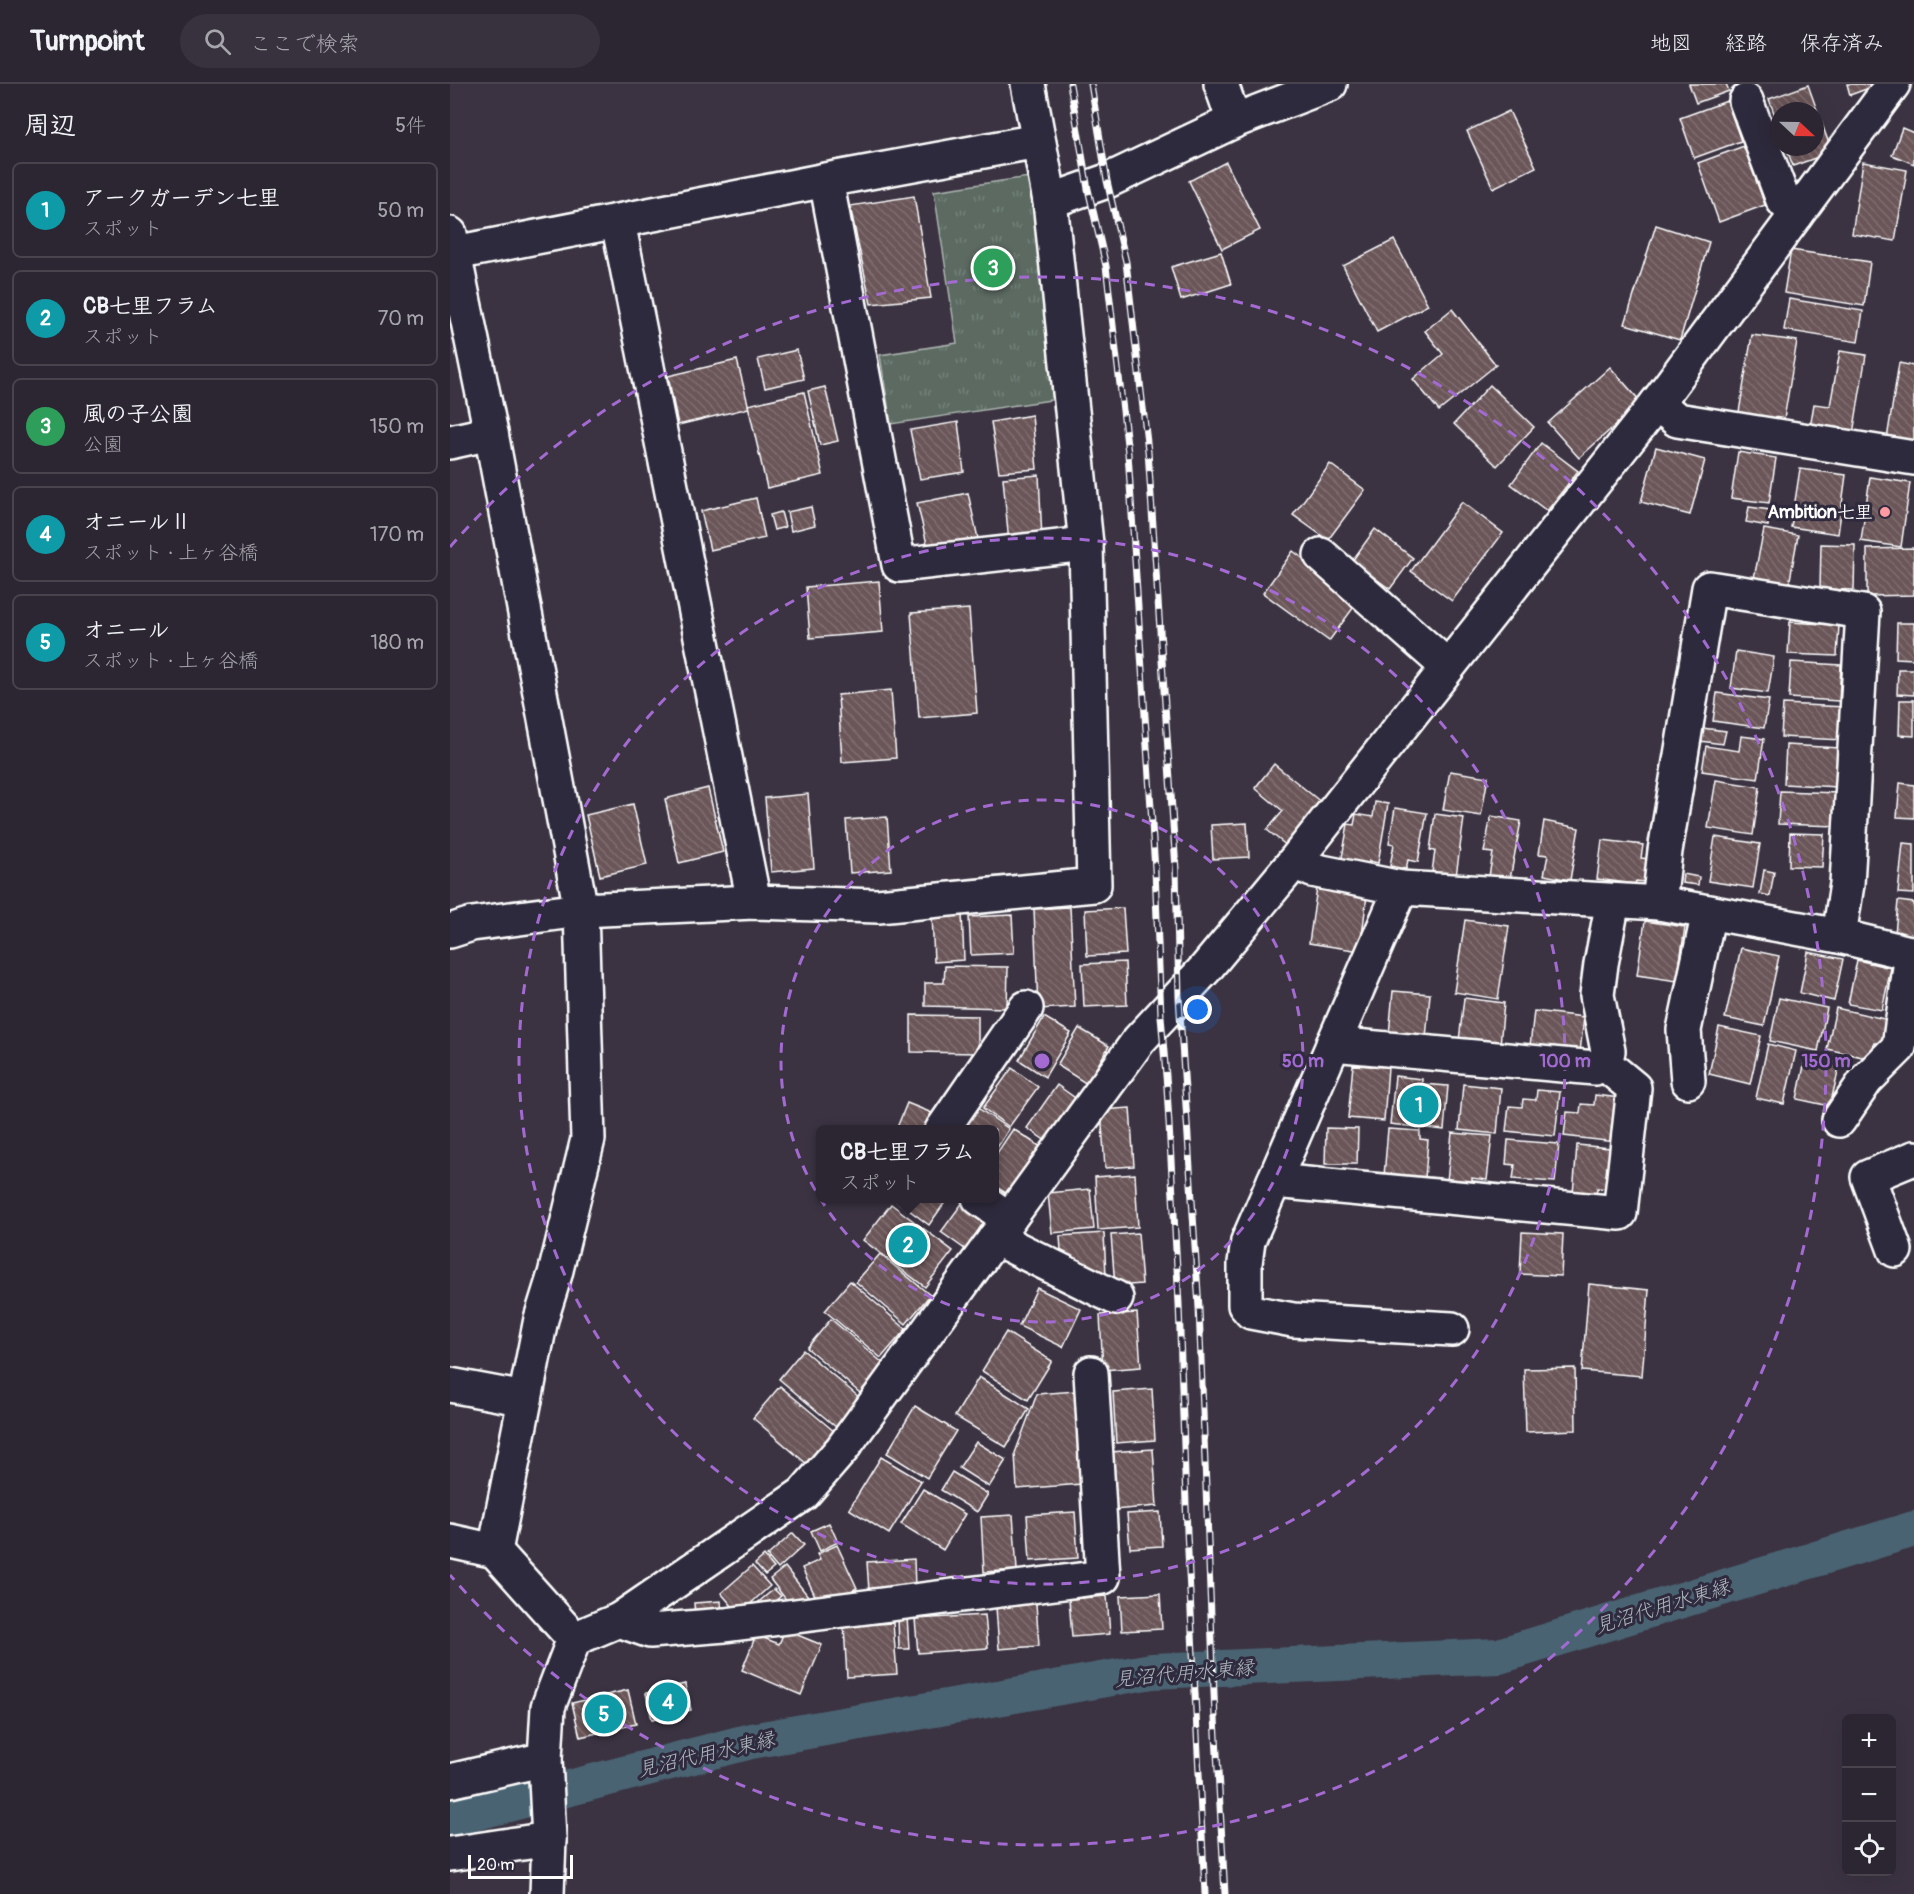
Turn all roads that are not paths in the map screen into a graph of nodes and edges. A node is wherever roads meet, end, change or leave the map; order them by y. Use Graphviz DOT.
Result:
graph roads {
  1 [pos="1028,84"];
  2 [pos="1221,84"];
  3 [pos="1893,84"];
  4 [pos="1327,85"];
  5 [pos="1746,101"];
  6 [pos="1234,121"];
  7 [pos="1038,141"];
  8 [pos="826,180"];
  9 [pos="1050,201"];
  10 [pos="1796,215"];
  11 [pos="618,222"];
  12 [pos="451,247"];
  13 [pos="1657,403"];
  14 [pos="491,434"];
  15 [pos="450,442"];
  16 [pos="1914,458"];
  17 [pos="1086,544"];
  18 [pos="1321,555"];
  19 [pos="1448,667"];
  20 [pos="1294,862"];
  21 [pos="1401,888"];
  22 [pos="1613,901"];
  23 [pos="754,902"];
  24 [pos="1659,903"];
  25 [pos="581,910"];
  26 [pos="1709,912"];
  27 [pos="450,931"];
  28 [pos="1839,936"];
  29 [pos="1913,954"];
  30 [pos="1026,1008"];
  31 [pos="1333,1044"];
  32 [pos="1605,1064"];
  33 [pos="1688,1081"];
  34 [pos="1839,1120"];
  35 [pos="945,1125"];
  36 [pos="1914,1158"];
  37 [pos="1274,1181"];
  38 [pos="982,1203"];
  39 [pos="1002,1229"];
  40 [pos="1895,1250"];
  41 [pos="1116,1298"];
  42 [pos="1452,1329"];
  43 [pos="1090,1373"];
  44 [pos="450,1385"];
  45 [pos="525,1399"];
  46 [pos="450,1541"];
  47 [pos="495,1551"];
  48 [pos="619,1620"];
  49 [pos="574,1639"];
  50 [pos="545,1759"];
  51 [pos="450,1781"];
  52 [pos="549,1839"];
  53 [pos="450,1854"];
  54 [pos="547,1894"];
  1 -- 7 [label="street"];
  2 -- 6 [label="street"];
  3 -- 10 [label="street"];
  4 -- 6 [label="street"];
  5 -- 10 [label="street"];
  6 -- 9 [label="street"];
  7 -- 8 [label="street"];
  7 -- 9 [label="street"];
  8 -- 11 [label="street"];
  8 -- 17 [label="street"];
  9 -- 17 [label="street"];
  10 -- 13 [label="street"];
  11 -- 12 [label="street"];
  11 -- 23 [label="street"];
  12 -- 14 [label="street"];
  13 -- 16 [label="street"];
  13 -- 19 [label="street"];
  14 -- 15 [label="street"];
  14 -- 25 [label="street"];
  17 -- 23 [label="street"];
  18 -- 19 [label="street"];
  19 -- 20 [label="street"];
  20 -- 21 [label="street"];
  20 -- 39 [label="street"];
  21 -- 22 [label="street"];
  21 -- 31 [label="street"];
  22 -- 24 [label="street"];
  22 -- 32 [label="street"];
  23 -- 25 [label="street"];
  24 -- 26 [label="street"];
  24 -- 28 [label="street"];
  25 -- 27 [label="street"];
  25 -- 45 [label="street"];
  26 -- 28 [label="street"];
  26 -- 33 [label="street"];
  28 -- 29 [label="street"];
  29 -- 34 [label="street"];
  30 -- 35 [label="street"];
  31 -- 32 [label="street"];
  31 -- 37 [label="street"];
  32 -- 37 [label="street"];
  36 -- 40 [label="street"];
  37 -- 42 [label="street"];
  38 -- 39 [label="street"];
  39 -- 41 [label="street"];
  39 -- 48 [label="street"];
  43 -- 48 [label="street"];
  44 -- 45 [label="street"];
  45 -- 47 [label="street"];
  46 -- 47 [label="street"];
  47 -- 49 [label="street"];
  48 -- 49 [label="street"];
  49 -- 50 [label="street"];
  50 -- 51 [label="street"];
  50 -- 52 [label="street"];
  52 -- 53 [label="street"];
  52 -- 54 [label="street"];
}
